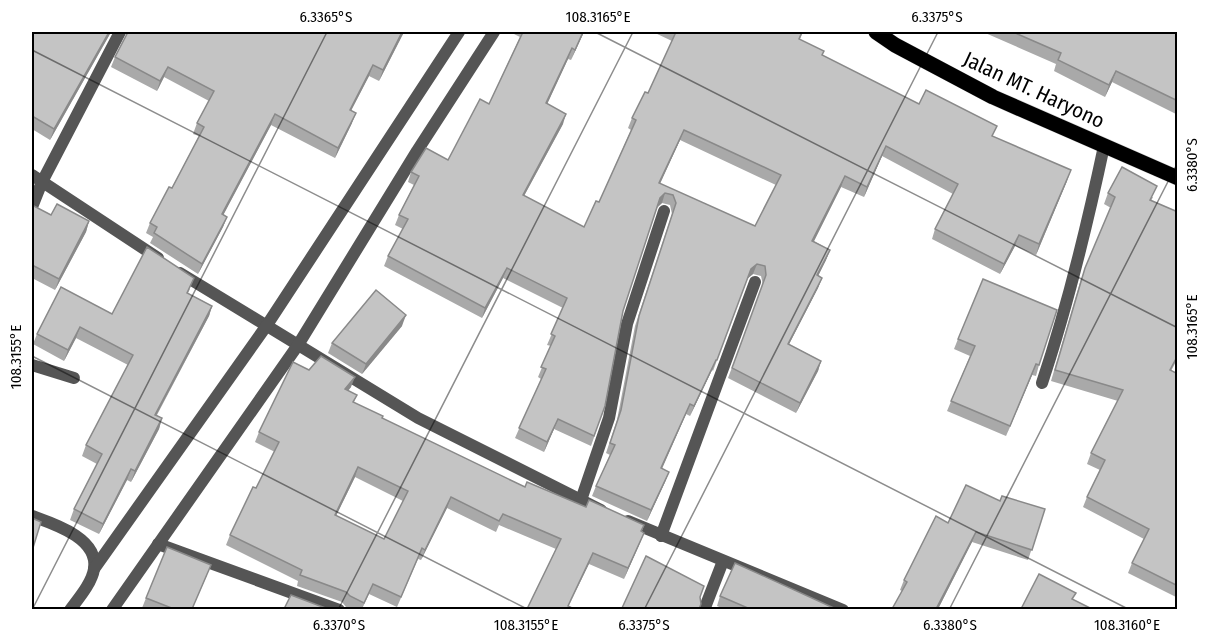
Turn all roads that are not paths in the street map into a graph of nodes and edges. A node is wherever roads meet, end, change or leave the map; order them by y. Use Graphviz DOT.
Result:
graph roads {
  1 [pos="120,32"];
  2 [pos="459,32"];
  3 [pos="494,32"];
  4 [pos="876,32"];
  5 [pos="1104,146"];
  6 [pos="37,178"];
  7 [pos="1178,178"];
  8 [pos="32,207"];
  9 [pos="664,211"];
  10 [pos="755,282"];
  11 [pos="267,325"];
  12 [pos="298,345"];
  13 [pos="32,365"];
  14 [pos="74,378"];
  15 [pos="1042,382"];
  16 [pos="581,501"];
  17 [pos="32,516"];
  18 [pos="661,536"];
  19 [pos="158,544"];
  20 [pos="723,561"];
  21 [pos="94,569"];
  22 [pos="70,609"];
  23 [pos="112,609"];
  24 [pos="339,609"];
  25 [pos="704,609"];
  26 [pos="843,609"];
  1 -- 6 [label="street"];
  2 -- 11 [label="street"];
  3 -- 12 [label="street"];
  4 -- 5 [label="main road, Jalan MT. Haryono"];
  5 -- 7 [label="main road, Jalan MT. Haryono"];
  5 -- 15 [label="street"];
  6 -- 8 [label="street"];
  6 -- 11 [label="street"];
  9 -- 16 [label="street"];
  10 -- 18 [label="street"];
  11 -- 12 [label="street"];
  11 -- 21 [label="street"];
  12 -- 16 [label="street"];
  12 -- 19 [label="street"];
  13 -- 14 [label="street"];
  16 -- 18 [label="street"];
  17 -- 21 [label="street"];
  18 -- 20 [label="street"];
  19 -- 23 [label="street"];
  19 -- 24 [label="street"];
  20 -- 25 [label="street"];
  20 -- 26 [label="street"];
  21 -- 22 [label="street"];
}
